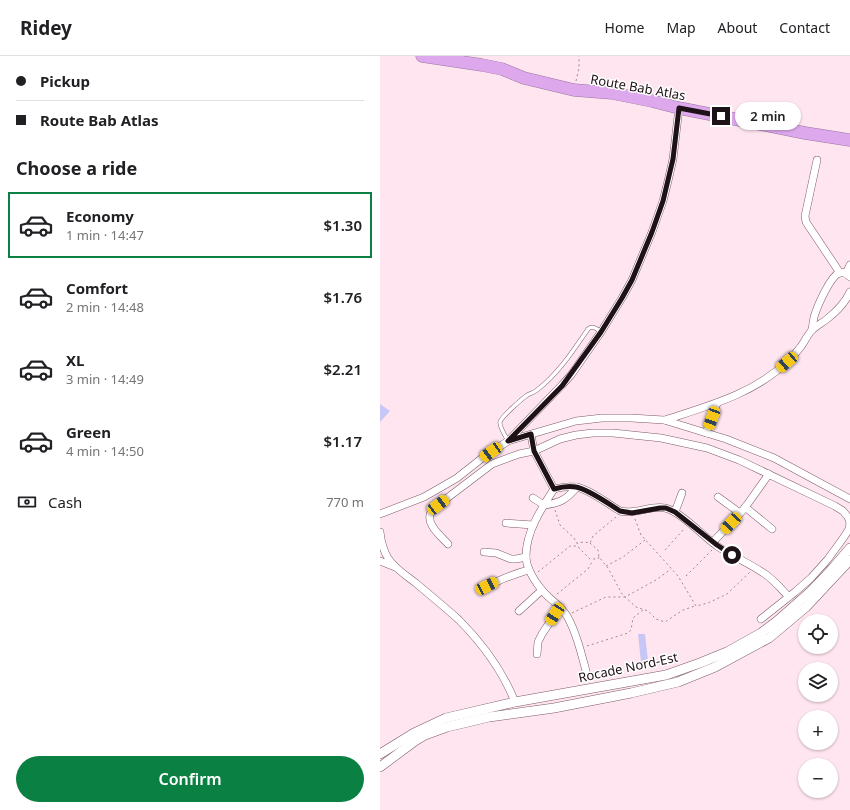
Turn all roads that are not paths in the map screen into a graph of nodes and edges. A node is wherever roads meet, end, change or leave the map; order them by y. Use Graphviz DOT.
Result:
graph roads {
  1 [pos="422,56"];
  2 [pos="679,108"];
  3 [pos="850,140"];
  4 [pos="817,160"];
  5 [pos="850,265"];
  6 [pos="845,274"];
  7 [pos="850,292"];
  8 [pos="812,330"];
  9 [pos="601,332"];
  10 [pos="717,403"];
  11 [pos="664,420"];
  12 [pos="706,433"];
  13 [pos="531,434"];
  14 [pos="508,441"];
  15 [pos="534,451"];
  16 [pos="769,474"];
  17 [pos="577,487"];
  18 [pos="554,489"];
  19 [pos="682,493"];
  20 [pos="718,497"];
  21 [pos="533,498"];
  22 [pos="850,499"];
  23 [pos="544,505"];
  24 [pos="745,507"];
  25 [pos="675,512"];
  26 [pos="740,513"];
  27 [pos="380,514"];
  28 [pos="506,523"];
  29 [pos="533,525"];
  30 [pos="772,529"];
  31 [pos="380,532"];
  32 [pos="448,544"];
  33 [pos="715,544"];
  34 [pos="850,548"];
  35 [pos="484,552"];
  36 [pos="526,557"];
  37 [pos="850,560"];
  38 [pos="380,561"];
  39 [pos="396,567"];
  40 [pos="530,573"];
  41 [pos="487,586"];
  42 [pos="542,590"];
  43 [pos="789,597"];
  44 [pos="560,607"];
  45 [pos="519,611"];
  46 [pos="761,619"];
  47 [pos="537,654"];
  48 [pos="586,671"];
  49 [pos="515,702"];
  50 [pos="380,754"];
  51 [pos="380,767"];
  1 -- 2 [label="highway, Route Bab Atlas"];
  2 -- 3 [label="highway, Route Bab Atlas"];
  2 -- 9 [label="street"];
  4 -- 6 [label="street"];
  5 -- 6 [label="street"];
  6 -- 8 [label="street"];
  7 -- 8 [label="street"];
  8 -- 10 [label="street"];
  9 -- 14 [label="street"];
  9 -- 14 [label="lane"];
  10 -- 11 [label="street"];
  10 -- 12 [label="street"];
  11 -- 12 [label="street"];
  11 -- 13 [label="street"];
  12 -- 22 [label="street"];
  13 -- 14 [label="street"];
  13 -- 15 [label="street"];
  14 -- 27 [label="street"];
  15 -- 16 [label="street"];
  15 -- 18 [label="street"];
  15 -- 32 [label="street"];
  16 -- 24 [label="street"];
  16 -- 43 [label="street"];
  17 -- 18 [label="street"];
  17 -- 23 [label="street"];
  17 -- 25 [label="street"];
  18 -- 23 [label="street"];
  19 -- 25 [label="street"];
  20 -- 26 [label="street"];
  21 -- 23 [label="street"];
  23 -- 29 [label="street"];
  24 -- 26 [label="street"];
  24 -- 30 [label="street"];
  25 -- 33 [label="street"];
  26 -- 33 [label="street"];
  28 -- 29 [label="street"];
  29 -- 36 [label="street"];
  31 -- 39 [label="street"];
  33 -- 43 [label="street"];
  34 -- 49 [label="street, Rocade Nord-Est"];
  35 -- 36 [label="street"];
  36 -- 40 [label="street"];
  37 -- 51 [label="street, Rocade Nord-Est"];
  38 -- 39 [label="street"];
  39 -- 49 [label="street"];
  40 -- 41 [label="street"];
  40 -- 42 [label="street"];
  42 -- 44 [label="street"];
  42 -- 45 [label="street"];
  43 -- 46 [label="street"];
  44 -- 47 [label="street"];
  44 -- 48 [label="street"];
  49 -- 50 [label="street, Rocade Nord-Est"];
}
